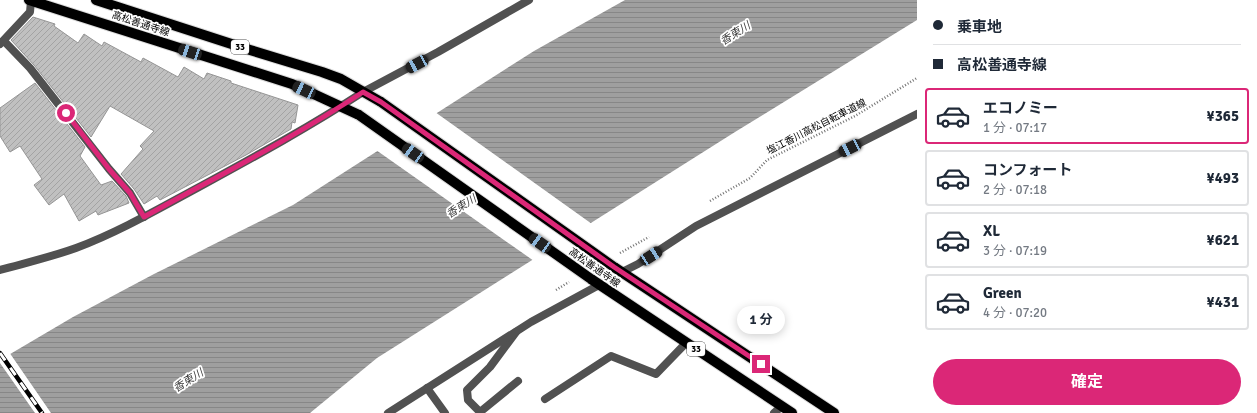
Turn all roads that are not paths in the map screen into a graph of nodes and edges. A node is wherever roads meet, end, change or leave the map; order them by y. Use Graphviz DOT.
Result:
graph roads {
  1 [pos="30,0"];
  2 [pos="96,0"];
  3 [pos="529,0"];
  4 [pos="2,42"];
  5 [pos="363,92"];
  6 [pos="341,106"];
  7 [pos="917,114"];
  8 [pos="144,217"];
  9 [pos="0,270"];
  10 [pos="618,270"];
  11 [pos="595,282"];
  12 [pos="517,331"];
  13 [pos="686,343"];
  14 [pos="518,381"];
  15 [pos="427,388"];
  16 [pos="545,399"];
  17 [pos="782,406"];
  18 [pos="480,412"];
  19 [pos="388,413"];
  20 [pos="445,413"];
  21 [pos="774,413"];
  22 [pos="792,413"];
  23 [pos="834,413"];
  1 -- 4 [label="street"];
  1 -- 6 [label="main road, 高松善通寺線 / 33"];
  2 -- 5 [label="main road, 高松善通寺線 / 33"];
  3 -- 5 [label="street"];
  4 -- 8 [label="street"];
  5 -- 6 [label="street"];
  5 -- 10 [label="main road, 高松善通寺線 / 33, bridge"];
  6 -- 8 [label="street"];
  6 -- 11 [label="main road, 高松善通寺線 / 33, bridge"];
  7 -- 10 [label="street"];
  8 -- 9 [label="street"];
  10 -- 23 [label="main road, 高松善通寺線 / 33"];
  11 -- 12 [label="street"];
  11 -- 13 [label="main road, 高松善通寺線 / 33"];
  12 -- 15 [label="street"];
  12 -- 18 [label="street"];
  13 -- 16 [label="street"];
  13 -- 17 [label="main road, 高松善通寺線 / 33"];
  14 -- 18 [label="street"];
  15 -- 19 [label="street"];
  15 -- 20 [label="street"];
  17 -- 21 [label="street"];
  17 -- 22 [label="main road, 高松善通寺線 / 33"];
}
